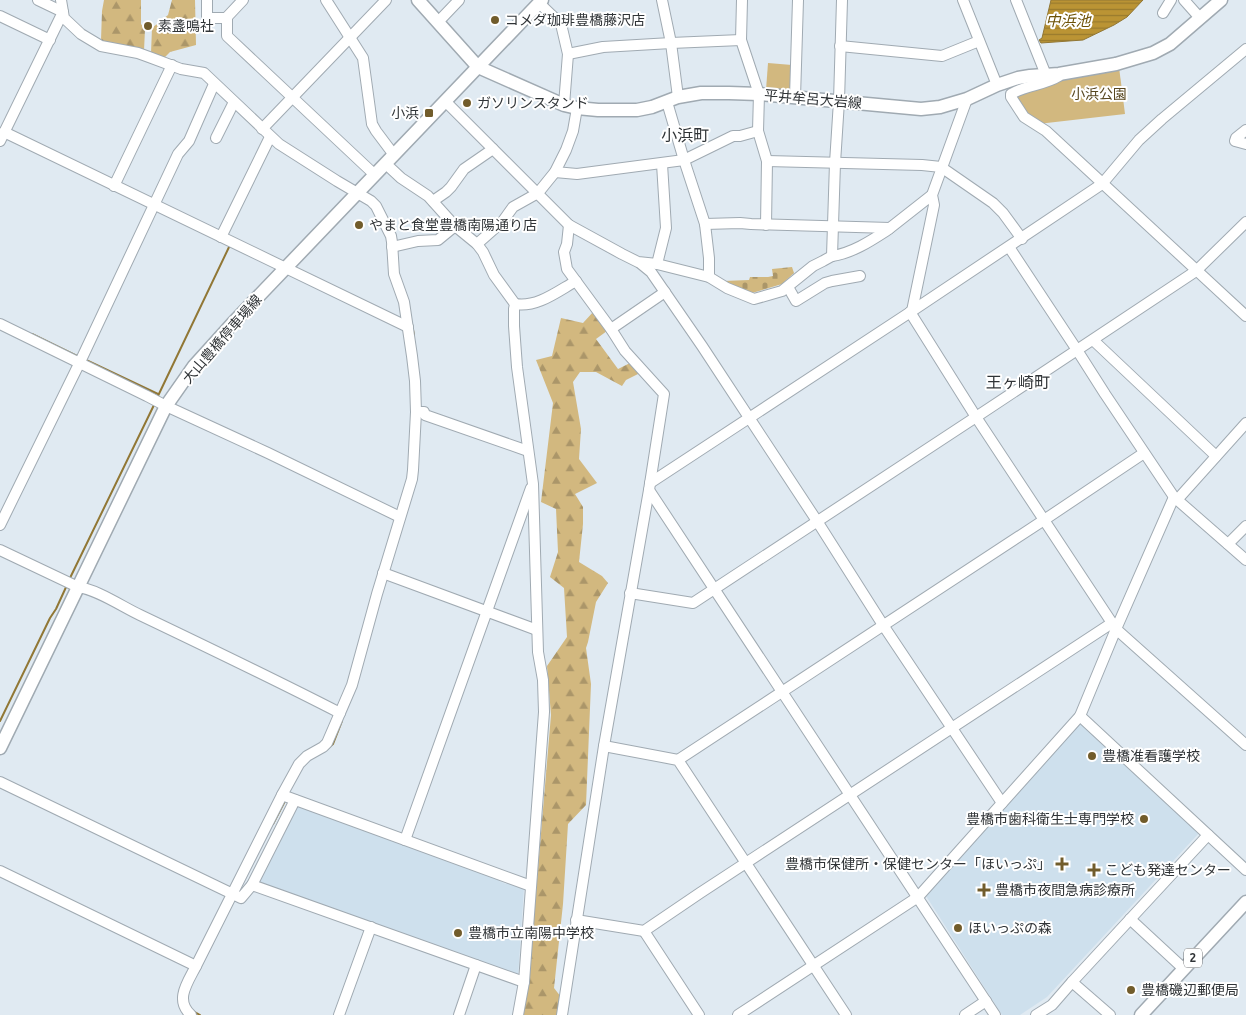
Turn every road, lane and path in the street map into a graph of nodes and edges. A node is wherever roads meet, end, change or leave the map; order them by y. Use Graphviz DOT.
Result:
graph roads {
  1 [pos="38,0"];
  2 [pos="61,0"];
  3 [pos="207,0"];
  4 [pos="243,0"];
  5 [pos="326,0"];
  6 [pos="386,0"];
  7 [pos="418,0"];
  8 [pos="459,0"];
  9 [pos="662,0"];
  10 [pos="742,0"];
  11 [pos="798,0"];
  12 [pos="842,0"];
  13 [pos="963,0"];
  14 [pos="1016,0"];
  15 [pos="1171,0"];
  16 [pos="1184,0"];
  17 [pos="1221,0"];
  18 [pos="541,2"];
  19 [pos="63,12"];
  20 [pos="1163,13"];
  21 [pos="0,16"];
  22 [pos="227,18"];
  23 [pos="1200,18"];
  24 [pos="438,22"];
  25 [pos="350,38"];
  26 [pos="50,40"];
  27 [pos="741,40"];
  28 [pos="979,41"];
  29 [pos="671,43"];
  30 [pos="840,46"];
  31 [pos="1246,48"];
  32 [pos="568,54"];
  33 [pos="172,65"];
  34 [pos="478,67"];
  35 [pos="1059,74"];
  36 [pos="1046,75"];
  37 [pos="214,84"];
  38 [pos="997,85"];
  39 [pos="759,94"];
  40 [pos="796,97"];
  41 [pos="291,98"];
  42 [pos="966,99"];
  43 [pos="673,100"];
  44 [pos="234,102"];
  45 [pos="446,102"];
  46 [pos="839,102"];
  47 [pos="564,105"];
  48 [pos="577,108"];
  49 [pos="262,129"];
  50 [pos="1246,130"];
  51 [pos="758,131"];
  52 [pos="2,136"];
  53 [pos="270,137"];
  54 [pos="216,138"];
  55 [pos="1246,144"];
  56 [pos="493,149"];
  57 [pos="390,160"];
  58 [pos="684,160"];
  59 [pos="767,161"];
  60 [pos="835,163"];
  61 [pos="662,164"];
  62 [pos="941,167"];
  63 [pos="555,172"];
  64 [pos="375,175"];
  65 [pos="1102,184"];
  66 [pos="114,186"];
  67 [pos="538,193"];
  68 [pos="358,194"];
  69 [pos="932,195"];
  70 [pos="433,201"];
  71 [pos="154,205"];
  72 [pos="1246,222"];
  73 [pos="705,224"];
  74 [pos="766,224"];
  75 [pos="569,225"];
  76 [pos="454,226"];
  77 [pos="833,227"];
  78 [pos="890,228"];
  79 [pos="221,237"];
  80 [pos="1022,238"];
  81 [pos="477,244"];
  82 [pos="392,247"];
  83 [pos="1009,247"];
  84 [pos="832,256"];
  85 [pos="638,262"];
  86 [pos="657,264"];
  87 [pos="286,269"];
  88 [pos="1196,271"];
  89 [pos="860,276"];
  90 [pos="709,277"];
  91 [pos="576,281"];
  92 [pos="788,287"];
  93 [pos="665,292"];
  94 [pos="515,304"];
  95 [pos="911,312"];
  96 [pos="1246,316"];
  97 [pos="0,324"];
  98 [pos="408,326"];
  99 [pos="611,329"];
  100 [pos="1092,340"];
  101 [pos="1077,350"];
  102 [pos="81,359"];
  103 [pos="159,402"];
  104 [pos="420,412"];
  105 [pos="976,417"];
  106 [pos="749,418"];
  107 [pos="1245,425"];
  108 [pos="528,451"];
  109 [pos="1144,453"];
  110 [pos="1216,456"];
  111 [pos="533,484"];
  112 [pos="649,486"];
  113 [pos="1176,498"];
  114 [pos="400,517"];
  115 [pos="1044,520"];
  116 [pos="817,521"];
  117 [pos="0,525"];
  118 [pos="1246,526"];
  119 [pos="1228,544"];
  120 [pos="0,550"];
  121 [pos="1246,560"];
  122 [pos="386,574"];
  123 [pos="70,584"];
  124 [pos="714,589"];
  125 [pos="630,593"];
  126 [pos="487,611"];
  127 [pos="883,626"];
  128 [pos="1114,626"];
  129 [pos="538,630"];
  130 [pos="782,692"];
  131 [pos="340,713"];
  132 [pos="1080,716"];
  133 [pos="952,728"];
  134 [pos="1246,745"];
  135 [pos="604,746"];
  136 [pos="0,748"];
  137 [pos="678,760"];
  138 [pos="0,782"];
  139 [pos="850,795"];
  140 [pos="289,797"];
  141 [pos="1002,803"];
  142 [pos="1208,835"];
  143 [pos="405,840"];
  144 [pos="746,863"];
  145 [pos="0,870"];
  146 [pos="1246,870"];
  147 [pos="252,885"];
  148 [pos="531,886"];
  149 [pos="237,895"];
  150 [pos="918,898"];
  151 [pos="1246,902"];
  152 [pos="1130,919"];
  153 [pos="576,920"];
  154 [pos="370,927"];
  155 [pos="644,931"];
  156 [pos="476,965"];
  157 [pos="196,966"];
  158 [pos="814,966"];
  159 [pos="1184,969"];
  160 [pos="524,982"];
  161 [pos="1072,982"];
  162 [pos="986,1001"];
  163 [pos="191,1015"];
  164 [pos="339,1015"];
  165 [pos="459,1015"];
  166 [pos="518,1015"];
  167 [pos="562,1015"];
  168 [pos="699,1015"];
  169 [pos="738,1015"];
  170 [pos="846,1015"];
  171 [pos="965,1015"];
  172 [pos="994,1015"];
  173 [pos="1036,1015"];
  174 [pos="1110,1015"];
  175 [pos="1141,1015"];
  1 -- 19 [label="street"];
  2 -- 19 [label="street"];
  3 -- 22 [label="street"];
  4 -- 22 [label="street"];
  5 -- 25 [label="street"];
  6 -- 25 [label="street"];
  7 -- 24 [label="main road, 平井牟呂大岩線"];
  8 -- 24 [label="street"];
  9 -- 29 [label="street"];
  10 -- 27 [label="street"];
  11 -- 40 [label="street"];
  12 -- 30 [label="street"];
  13 -- 28 [label="street"];
  14 -- 36 [label="street"];
  15 -- 20 [label="street"];
  16 -- 23 [label="street"];
  17 -- 23 [label="main road, 平井牟呂大岩線"];
  18 -- 32 [label="street"];
  18 -- 34 [label="main road, 大山豊橋停車場線"];
  19 -- 26 [label="street"];
  19 -- 33 [label="street"];
  21 -- 26 [label="street"];
  22 -- 41 [label="street"];
  23 -- 35 [label="main road, 平井牟呂大岩線"];
  24 -- 34 [label="main road, 平井牟呂大岩線"];
  25 -- 41 [label="street"];
  25 -- 57 [label="street"];
  26 -- 52 [label="street"];
  27 -- 29 [label="street"];
  27 -- 39 [label="street"];
  28 -- 30 [label="street"];
  28 -- 38 [label="street"];
  29 -- 32 [label="street"];
  29 -- 43 [label="street"];
  30 -- 46 [label="street"];
  31 -- 65 [label="street"];
  32 -- 47 [label="street"];
  33 -- 37 [label="street"];
  33 -- 66 [label="street"];
  34 -- 45 [label="main road, 大山豊橋停車場線"];
  34 -- 47 [label="main road, 平井牟呂大岩線"];
  35 -- 36 [label="main road, 平井牟呂大岩線"];
  35 -- 65 [label="street"];
  36 -- 38 [label="main road, 平井牟呂大岩線"];
  37 -- 44 [label="street"];
  37 -- 71 [label="street"];
  38 -- 42 [label="main road, 平井牟呂大岩線"];
  39 -- 40 [label="main road, 平井牟呂大岩線"];
  39 -- 43 [label="main road, 平井牟呂大岩線"];
  39 -- 51 [label="street"];
  40 -- 46 [label="main road, 平井牟呂大岩線"];
  41 -- 49 [label="street"];
  41 -- 64 [label="street"];
  42 -- 46 [label="main road, 平井牟呂大岩線"];
  42 -- 62 [label="street"];
  43 -- 48 [label="main road, 平井牟呂大岩線"];
  43 -- 58 [label="street"];
  44 -- 49 [label="street"];
  44 -- 54 [label="street"];
  45 -- 56 [label="street"];
  45 -- 57 [label="main road, 大山豊橋停車場線"];
  46 -- 60 [label="street"];
  47 -- 48 [label="main road, 平井牟呂大岩線"];
  48 -- 63 [label="street"];
  49 -- 53 [label="street"];
  50 -- 55 [label="street"];
  51 -- 58 [label="street"];
  51 -- 59 [label="street"];
  52 -- 66 [label="street"];
  53 -- 68 [label="street"];
  53 -- 79 [label="street"];
  56 -- 67 [label="street"];
  56 -- 70 [label="street"];
  57 -- 64 [label="main road, 大山豊橋停車場線"];
  57 -- 70 [label="street"];
  58 -- 61 [label="street"];
  58 -- 73 [label="street"];
  59 -- 60 [label="street"];
  59 -- 74 [label="street"];
  60 -- 62 [label="street"];
  60 -- 77 [label="street"];
  61 -- 63 [label="street"];
  61 -- 86 [label="street"];
  62 -- 69 [label="street"];
  62 -- 80 [label="street"];
  63 -- 67 [label="street"];
  64 -- 68 [label="main road, 大山豊橋停車場線"];
  65 -- 80 [label="street"];
  65 -- 88 [label="street"];
  66 -- 71 [label="street"];
  67 -- 75 [label="street"];
  67 -- 81 [label="street"];
  68 -- 82 [label="street"];
  68 -- 87 [label="main road, 大山豊橋停車場線"];
  69 -- 78 [label="street"];
  69 -- 95 [label="street"];
  70 -- 76 [label="street"];
  71 -- 79 [label="street"];
  71 -- 102 [label="street"];
  72 -- 88 [label="street"];
  73 -- 74 [label="street"];
  73 -- 90 [label="street"];
  74 -- 77 [label="street"];
  75 -- 85 [label="street"];
  75 -- 91 [label="street"];
  76 -- 81 [label="street"];
  76 -- 82 [label="street"];
  77 -- 78 [label="street"];
  77 -- 84 [label="street"];
  78 -- 84 [label="street"];
  79 -- 87 [label="street"];
  80 -- 83 [label="street"];
  81 -- 94 [label="street"];
  82 -- 98 [label="street"];
  83 -- 95 [label="street"];
  83 -- 101 [label="street"];
  84 -- 92 [label="street"];
  85 -- 86 [label="street"];
  85 -- 93 [label="street"];
  86 -- 90 [label="street"];
  87 -- 98 [label="street"];
  87 -- 103 [label="main road, 大山豊橋停車場線"];
  88 -- 96 [label="street"];
  88 -- 100 [label="street"];
  89 -- 92 [label="street"];
  90 -- 92 [label="street"];
  91 -- 94 [label="street"];
  91 -- 99 [label="street"];
  93 -- 99 [label="street"];
  93 -- 106 [label="street"];
  94 -- 108 [label="street"];
  95 -- 105 [label="street"];
  95 -- 106 [label="street"];
  97 -- 102 [label="street"];
  98 -- 104 [label="street"];
  99 -- 112 [label="street"];
  100 -- 101 [label="street"];
  100 -- 110 [label="street"];
  101 -- 105 [label="street"];
  101 -- 109 [label="street"];
  102 -- 103 [label="street"];
  102 -- 117 [label="street"];
  103 -- 114 [label="street"];
  103 -- 123 [label="main road, 大山豊橋停車場線"];
  104 -- 108 [label="street"];
  104 -- 114 [label="street"];
  105 -- 115 [label="street"];
  105 -- 116 [label="street"];
  106 -- 112 [label="street"];
  106 -- 116 [label="street"];
  107 -- 110 [label="street"];
  108 -- 111 [label="street"];
  109 -- 113 [label="street"];
  109 -- 115 [label="street"];
  110 -- 113 [label="street"];
  111 -- 126 [label="street"];
  111 -- 129 [label="street"];
  112 -- 124 [label="street"];
  112 -- 125 [label="street"];
  113 -- 119 [label="street"];
  113 -- 128 [label="street"];
  114 -- 122 [label="street"];
  115 -- 127 [label="street"];
  115 -- 128 [label="street"];
  116 -- 124 [label="street"];
  116 -- 127 [label="street"];
  118 -- 119 [label="street"];
  119 -- 121 [label="street"];
  120 -- 123 [label="street"];
  122 -- 126 [label="street"];
  122 -- 131 [label="street"];
  123 -- 131 [label="street"];
  123 -- 136 [label="main road, 大山豊橋停車場線"];
  124 -- 125 [label="street"];
  124 -- 130 [label="street"];
  125 -- 135 [label="street"];
  126 -- 129 [label="street"];
  126 -- 143 [label="street"];
  127 -- 130 [label="street"];
  127 -- 133 [label="street"];
  128 -- 132 [label="street"];
  128 -- 133 [label="street"];
  128 -- 134 [label="street"];
  129 -- 148 [label="street"];
  130 -- 137 [label="street"];
  130 -- 139 [label="street"];
  131 -- 140 [label="street"];
  132 -- 141 [label="street"];
  132 -- 142 [label="street"];
  133 -- 139 [label="street"];
  133 -- 141 [label="street"];
  135 -- 137 [label="street"];
  135 -- 153 [label="street"];
  137 -- 144 [label="street"];
  138 -- 149 [label="street"];
  139 -- 144 [label="street"];
  139 -- 150 [label="street"];
  140 -- 143 [label="street"];
  140 -- 147 [label="street"];
  140 -- 149 [label="street"];
  141 -- 150 [label="street"];
  142 -- 146 [label="street"];
  142 -- 152 [label="street"];
  143 -- 148 [label="street"];
  144 -- 155 [label="street"];
  144 -- 158 [label="street"];
  145 -- 157 [label="street"];
  147 -- 149 [label="street"];
  147 -- 154 [label="street"];
  148 -- 160 [label="street"];
  149 -- 157 [label="street"];
  150 -- 158 [label="street"];
  150 -- 162 [label="street"];
  151 -- 159 [label="main road, 2"];
  152 -- 159 [label="street"];
  152 -- 161 [label="street"];
  153 -- 155 [label="street"];
  153 -- 167 [label="street"];
  154 -- 156 [label="street"];
  154 -- 164 [label="street"];
  155 -- 168 [label="street"];
  156 -- 160 [label="street"];
  156 -- 165 [label="street"];
  157 -- 163 [label="street"];
  158 -- 169 [label="street"];
  158 -- 170 [label="street"];
  159 -- 175 [label="main road, 2"];
  160 -- 166 [label="street"];
  161 -- 173 [label="street"];
  161 -- 174 [label="street"];
  162 -- 171 [label="street"];
  162 -- 172 [label="street"];
}
